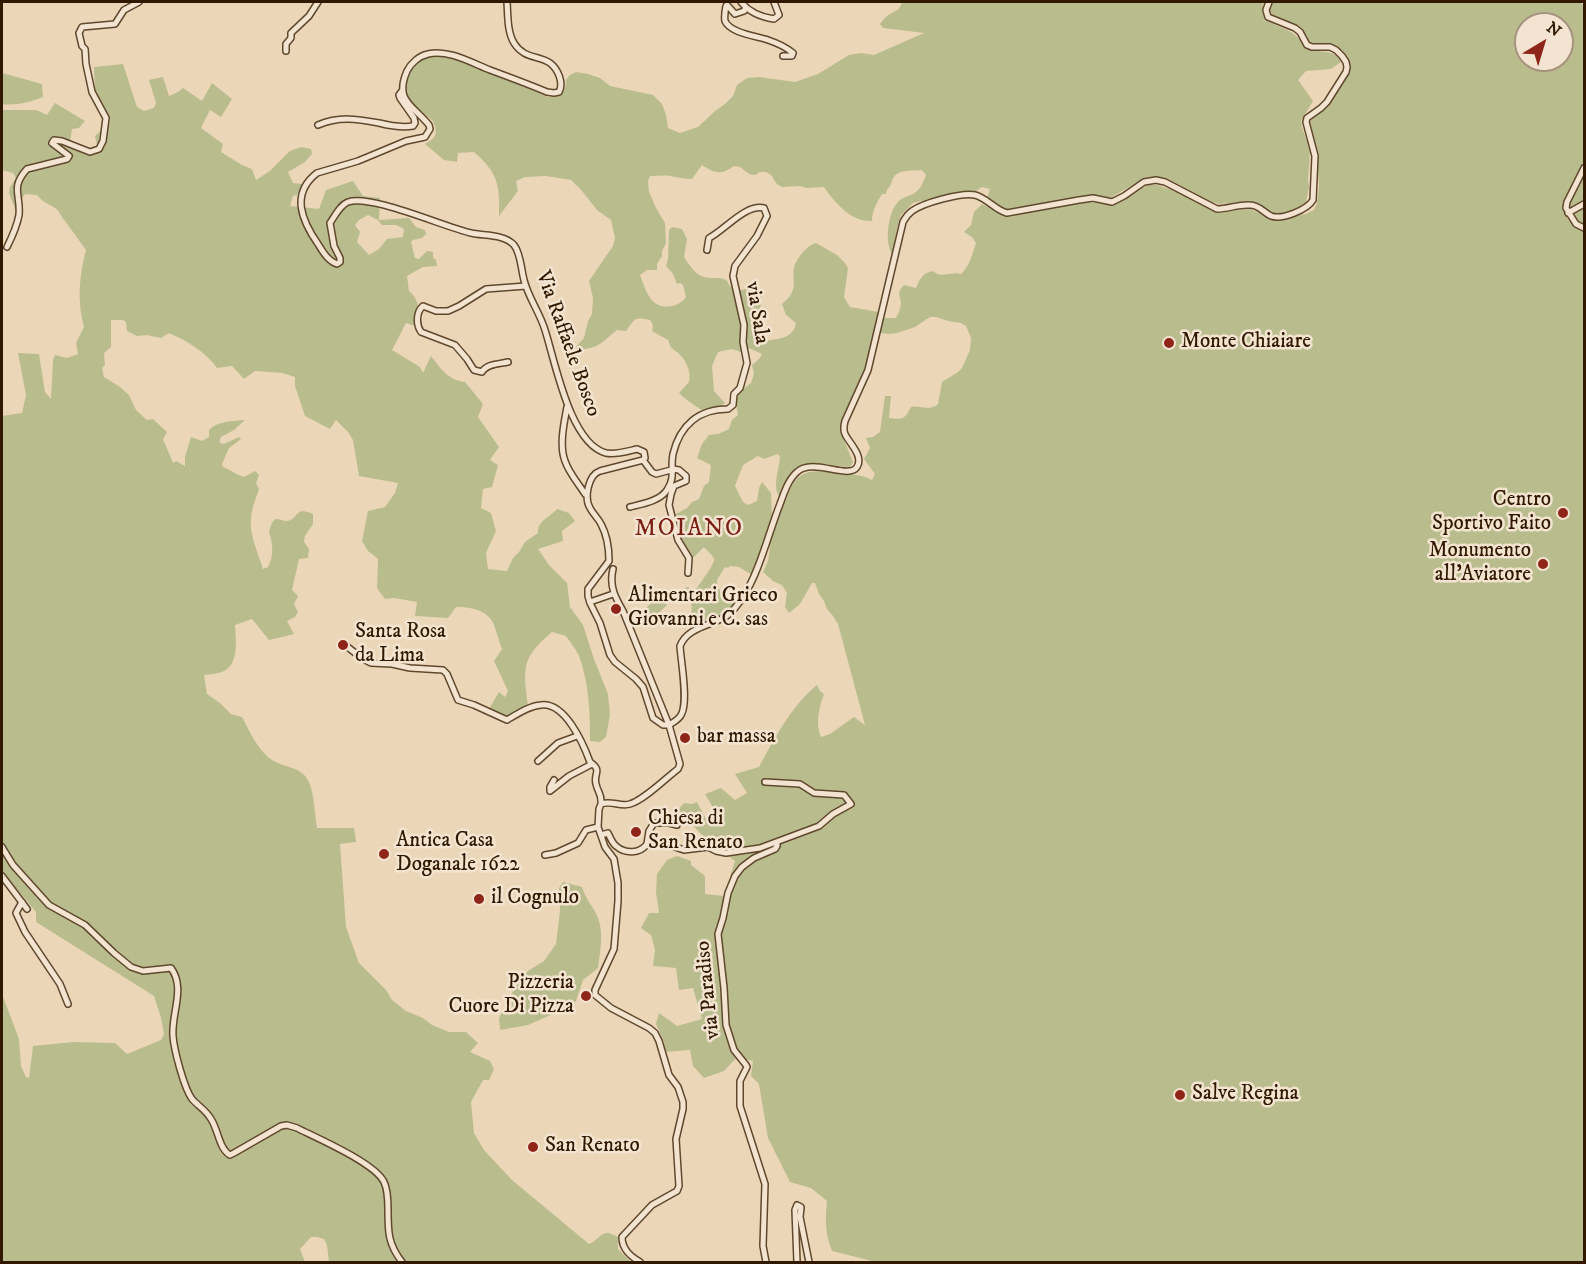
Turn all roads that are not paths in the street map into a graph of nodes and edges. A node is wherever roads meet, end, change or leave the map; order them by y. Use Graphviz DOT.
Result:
graph roads {
  1 [pos="139,2"];
  2 [pos="318,2"];
  3 [pos="507,2"];
  4 [pos="741,2"];
  5 [pos="774,2"];
  6 [pos="1269,2"];
  7 [pos="746,8"];
  8 [pos="286,51"];
  9 [pos="783,56"];
  10 [pos="402,91"];
  11 [pos="318,125"];
  12 [pos="1584,168"];
  13 [pos="1584,204"];
  14 [pos="1568,213"];
  15 [pos="1584,228"];
  16 [pos="7,247"];
  17 [pos="707,250"];
  18 [pos="526,286"];
  19 [pos="508,362"];
  20 [pos="567,406"];
  21 [pos="643,460"];
  22 [pos="673,470"];
  23 [pos="585,494"];
  24 [pos="630,507"];
  25 [pos="613,569"];
  26 [pos="688,573"];
  27 [pos="613,594"];
  28 [pos="590,602"];
  29 [pos="345,645"];
  30 [pos="669,725"];
  31 [pos="577,736"];
  32 [pos="538,761"];
  33 [pos="592,764"];
  34 [pos="554,780"];
  35 [pos="765,782"];
  36 [pos="601,804"];
  37 [pos="677,825"];
  38 [pos="598,827"];
  39 [pos="601,835"];
  40 [pos="777,843"];
  41 [pos="647,844"];
  42 [pos="2,847"];
  43 [pos="545,855"];
  44 [pos="2,876"];
  45 [pos="22,902"];
  46 [pos="27,909"];
  47 [pos="68,1004"];
  48 [pos="402,1263"];
  49 [pos="640,1263"];
  50 [pos="766,1263"];
  51 [pos="797,1263"];
  52 [pos="809,1263"];
  1 -- 16 [label="street"];
  2 -- 8 [label="street"];
  3 -- 10 [label="street"];
  4 -- 7 [label="street"];
  5 -- 7 [label="street"];
  6 -- 30 [label="street"];
  7 -- 9 [label="street"];
  10 -- 11 [label="street"];
  10 -- 18 [label="street, Via Raffaele Bosco"];
  12 -- 14 [label="street"];
  13 -- 14 [label="street"];
  14 -- 15 [label="street"];
  17 -- 22 [label="street, via Sala"];
  18 -- 19 [label="street"];
  18 -- 20 [label="street, Via Raffaele Bosco"];
  20 -- 21 [label="street, Via Raffaele Bosco"];
  20 -- 23 [label="street"];
  21 -- 22 [label="street"];
  21 -- 28 [label="street"];
  22 -- 24 [label="street"];
  22 -- 26 [label="street"];
  25 -- 27 [label="street"];
  27 -- 28 [label="street"];
  27 -- 30 [label="street"];
  28 -- 30 [label="street"];
  29 -- 31 [label="street"];
  30 -- 36 [label="street"];
  31 -- 32 [label="street"];
  31 -- 33 [label="street"];
  33 -- 34 [label="street"];
  33 -- 36 [label="street"];
  35 -- 40 [label="street"];
  36 -- 38 [label="street"];
  37 -- 41 [label="street"];
  38 -- 39 [label="street"];
  38 -- 43 [label="street"];
  39 -- 41 [label="street"];
  39 -- 49 [label="street"];
  40 -- 41 [label="street"];
  40 -- 50 [label="street, via Paradiso"];
  42 -- 48 [label="street"];
  44 -- 45 [label="street"];
  45 -- 46 [label="street"];
  45 -- 47 [label="street"];
  51 -- 52 [label="street"];
}
